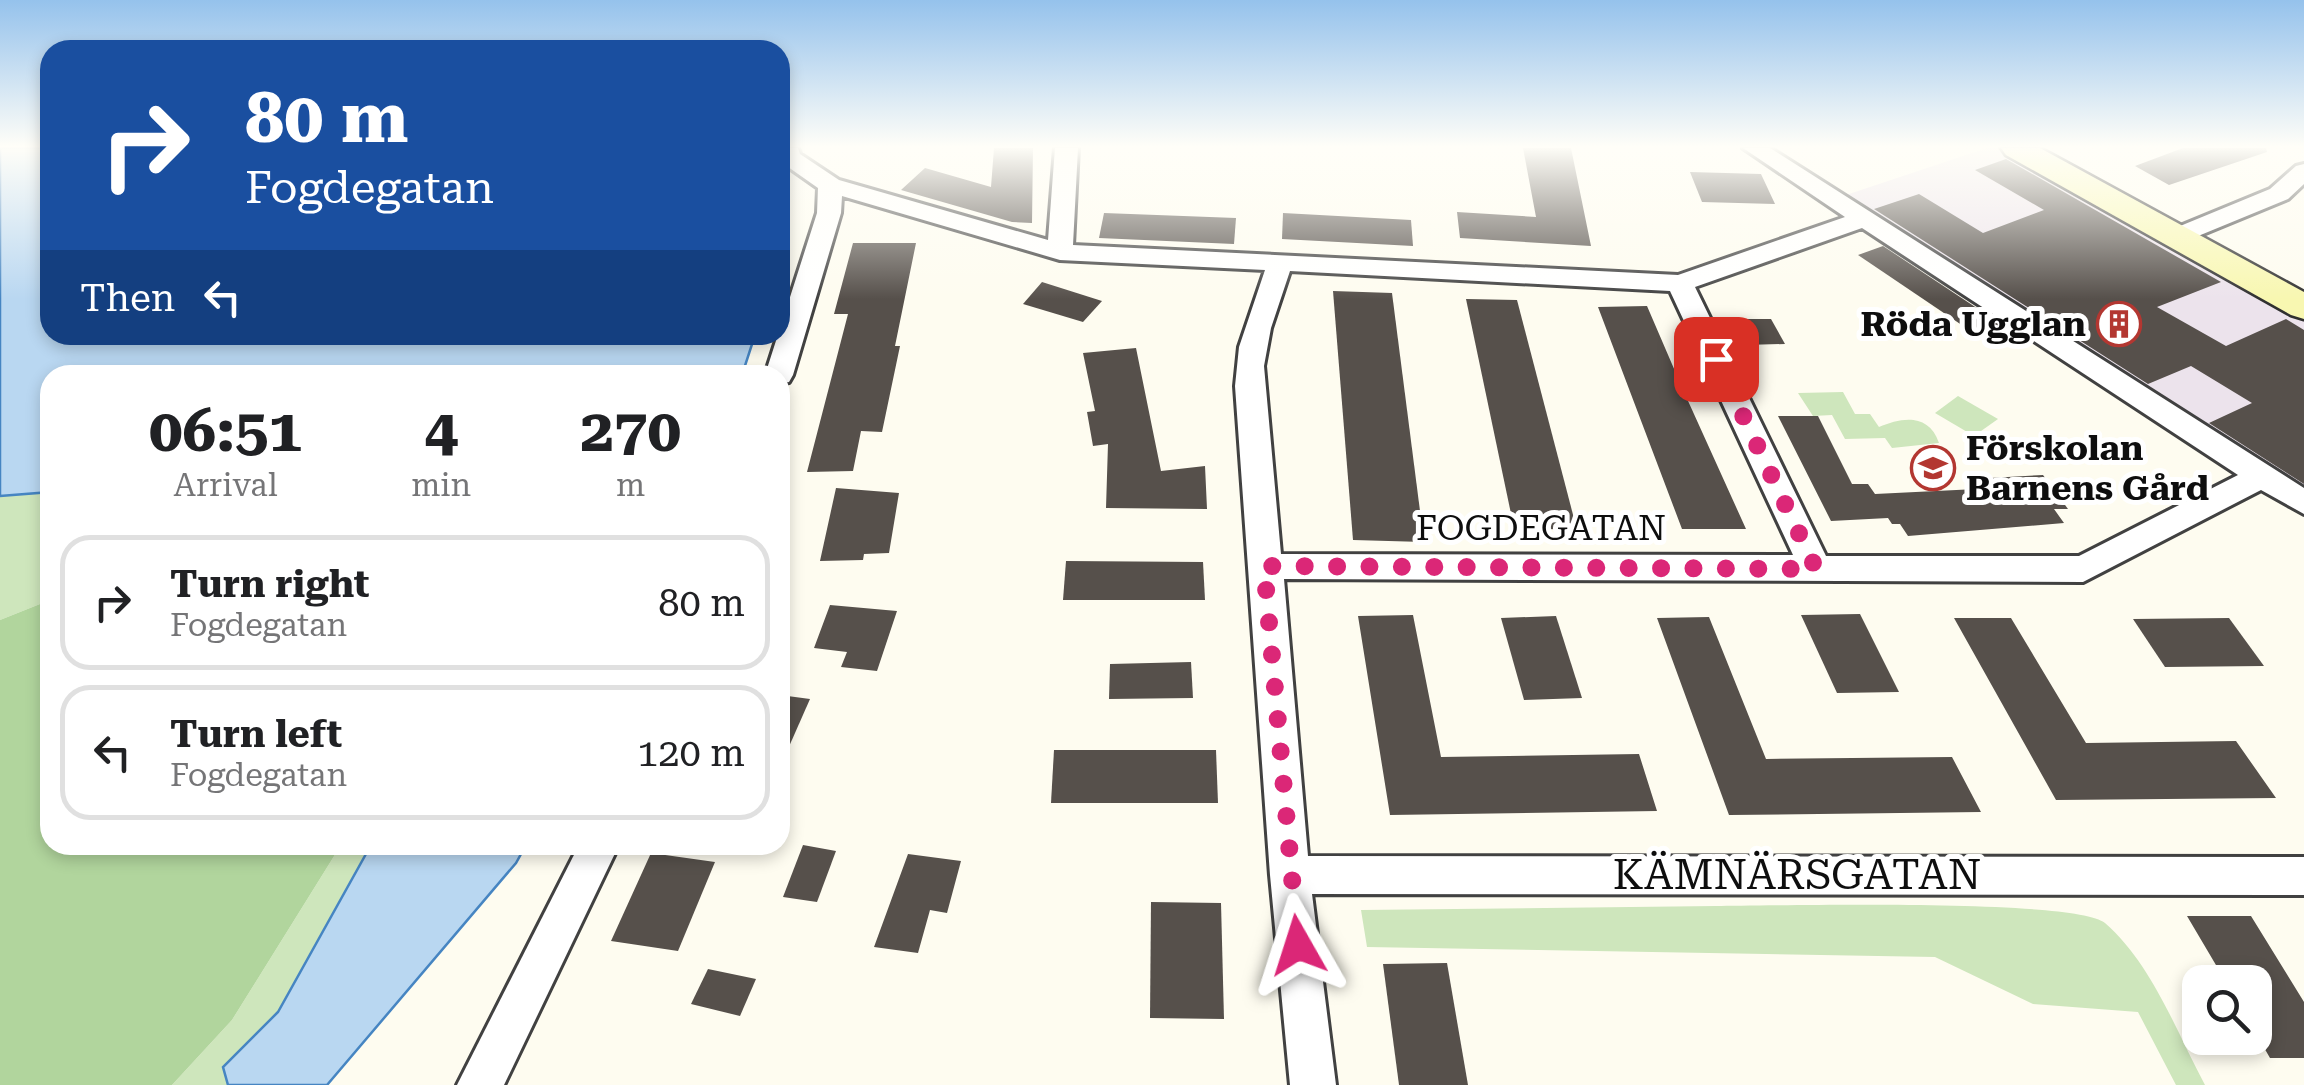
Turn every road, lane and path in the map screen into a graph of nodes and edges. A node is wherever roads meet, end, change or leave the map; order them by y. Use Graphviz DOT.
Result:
graph roads {
  1 [pos="830,199"];
  2 [pos="877,199"];
  3 [pos="1063,199"];
  4 [pos="1833,199"];
  5 [pos="2123,199"];
  6 [pos="2141,199"];
  7 [pos="2269,199"];
  8 [pos="1864,219"];
  9 [pos="2191,231"];
  10 [pos="1060,252"];
  11 [pos="1281,261"];
  12 [pos="2304,280"];
  13 [pos="1680,283"];
  14 [pos="2304,307"];
  15 [pos="790,339"];
  16 [pos="2263,476"];
  17 [pos="2304,503"];
  18 [pos="1264,566"];
  19 [pos="1816,569"];
  20 [pos="594,855"];
  21 [pos="1290,875"];
  22 [pos="2304,876"];
  23 [pos="480,1085"];
  24 [pos="1313,1085"];
  1 -- 15 [label="street"];
  2 -- 10 [label="street"];
  3 -- 10 [label="street"];
  4 -- 8 [label="street"];
  5 -- 9 [label="main road"];
  6 -- 9 [label="main road"];
  7 -- 9 [label="street"];
  8 -- 13 [label="street"];
  8 -- 16 [label="street"];
  9 -- 12 [label="main road"];
  9 -- 14 [label="main road"];
  10 -- 11 [label="street"];
  11 -- 13 [label="street"];
  11 -- 18 [label="street"];
  13 -- 19 [label="street"];
  16 -- 17 [label="street"];
  16 -- 19 [label="street, FOGDEGATAN"];
  18 -- 19 [label="street, FOGDEGATAN"];
  18 -- 21 [label="street"];
  20 -- 23 [label="street"];
  21 -- 22 [label="street, KÄMNÄRSGATAN"];
  21 -- 24 [label="street"];
}
